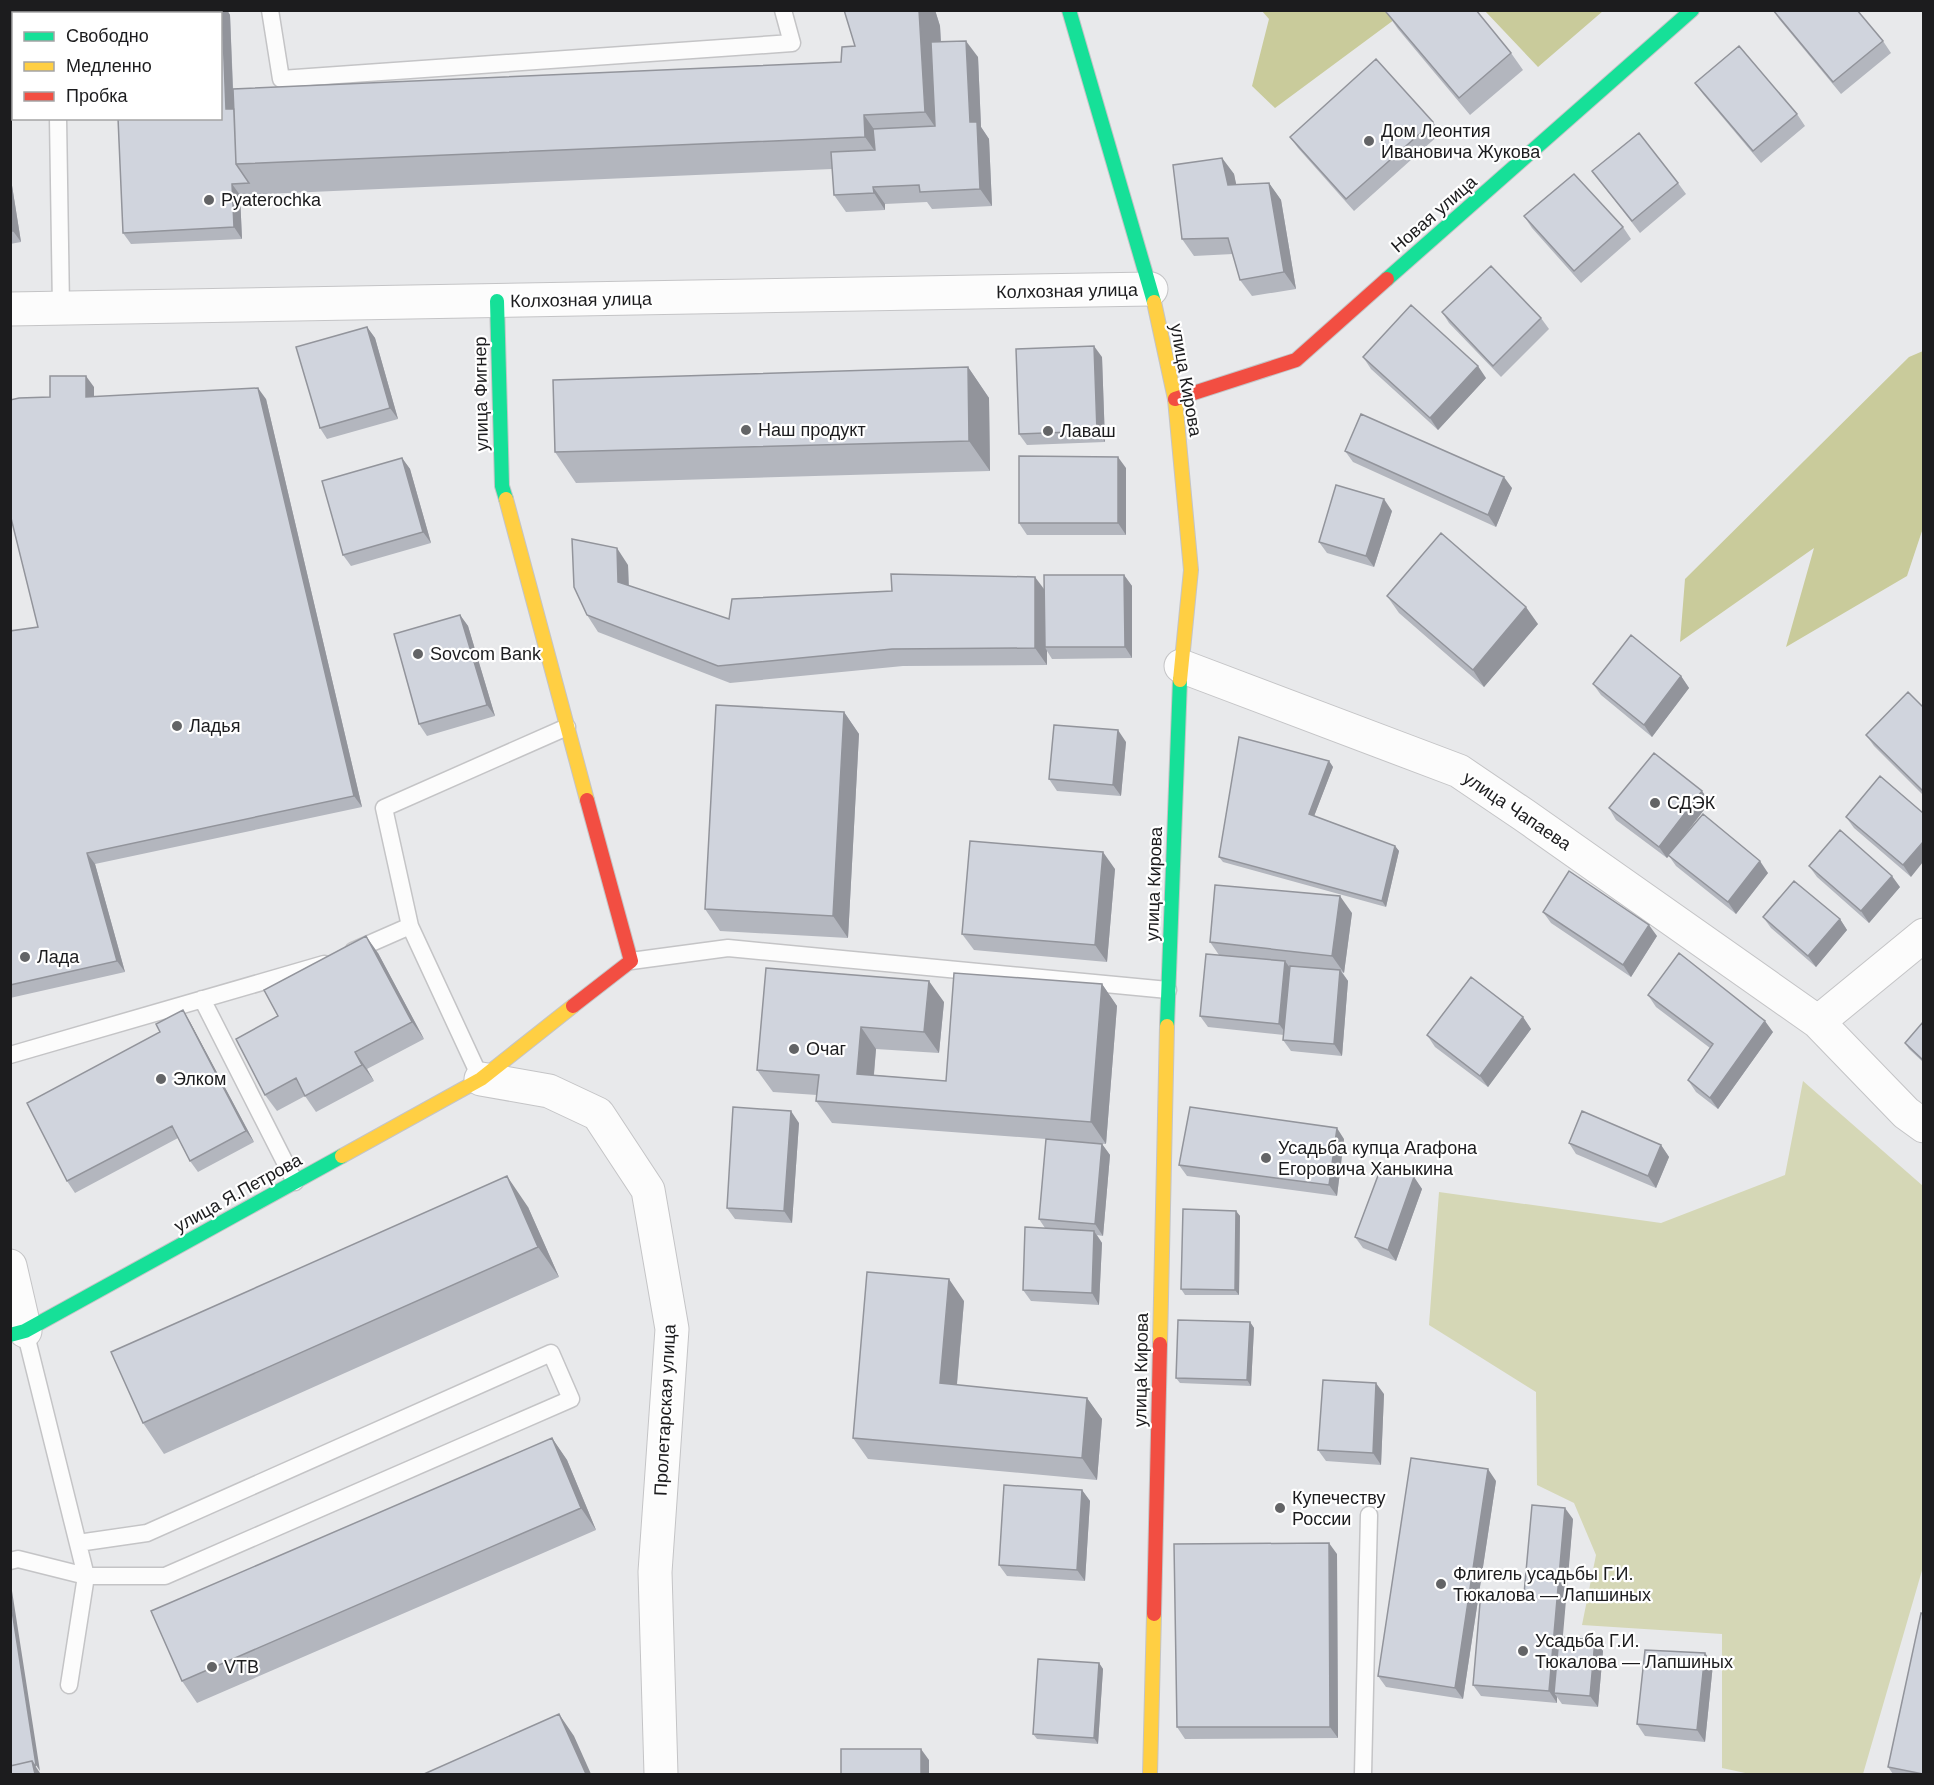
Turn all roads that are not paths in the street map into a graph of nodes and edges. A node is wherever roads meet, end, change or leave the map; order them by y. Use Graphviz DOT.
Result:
graph roads {
  1 [pos="270,10"];
  2 [pos="783,10"];
  3 [pos="1069,10"];
  4 [pos="1692,10"];
  5 [pos="58,120"];
  6 [pos="1151,290"];
  7 [pos="497,302"];
  8 [pos="61,308"];
  9 [pos="10,309"];
  10 [pos="1175,399"];
  11 [pos="1181,666"];
  12 [pos="567,727"];
  13 [pos="410,926"];
  14 [pos="1923,935"];
  15 [pos="631,961"];
  16 [pos="1168,990"];
  17 [pos="202,999"];
  18 [pos="1818,1022"];
  19 [pos="10,1055"];
  20 [pos="481,1079"];
  21 [pos="1923,1126"];
  22 [pos="296,1182"];
  23 [pos="10,1266"];
  24 [pos="18,1333"];
  25 [pos="1369,1515"];
  26 [pos="78,1543"];
  27 [pos="10,1561"];
  28 [pos="86,1576"];
  29 [pos="69,1685"];
  30 [pos="661,1774"];
  31 [pos="1150,1774"];
  32 [pos="1363,1774"];
  1 -- 2 [label="lane"];
  3 -- 6 [label="street, улица Кирова"];
  4 -- 10 [label="street, Новая улица"];
  5 -- 8 [label="lane"];
  6 -- 7 [label="street, Колхозная улица"];
  6 -- 10 [label="street, улица Кирова"];
  7 -- 8 [label="street, Колхозная улица"];
  7 -- 12 [label="street, улица Фигнер"];
  8 -- 9 [label="street, Колхозная улица"];
  10 -- 11 [label="street, улица Кирова"];
  11 -- 16 [label="street, улица Кирова"];
  11 -- 18 [label="street, улица Чапаева"];
  12 -- 13 [label="lane"];
  12 -- 15 [label="street, улица Фигнер"];
  13 -- 17 [label="lane"];
  13 -- 20 [label="lane"];
  14 -- 18 [label="street"];
  15 -- 16 [label="lane"];
  15 -- 20 [label="street, улица Я.Петрова"];
  16 -- 31 [label="street, улица Кирова"];
  17 -- 19 [label="lane"];
  17 -- 22 [label="lane"];
  18 -- 21 [label="street, улица Чапаева"];
  20 -- 22 [label="street, улица Я.Петрова"];
  20 -- 30 [label="street, Пролетарская улица"];
  22 -- 24 [label="street, улица Я.Петрова"];
  23 -- 24 [label="street"];
  24 -- 26 [label="lane"];
  25 -- 32 [label="lane"];
  26 -- 28 [label="lane"];
  26 -- 28 [label="lane"];
  27 -- 28 [label="lane"];
  28 -- 29 [label="lane"];
}
